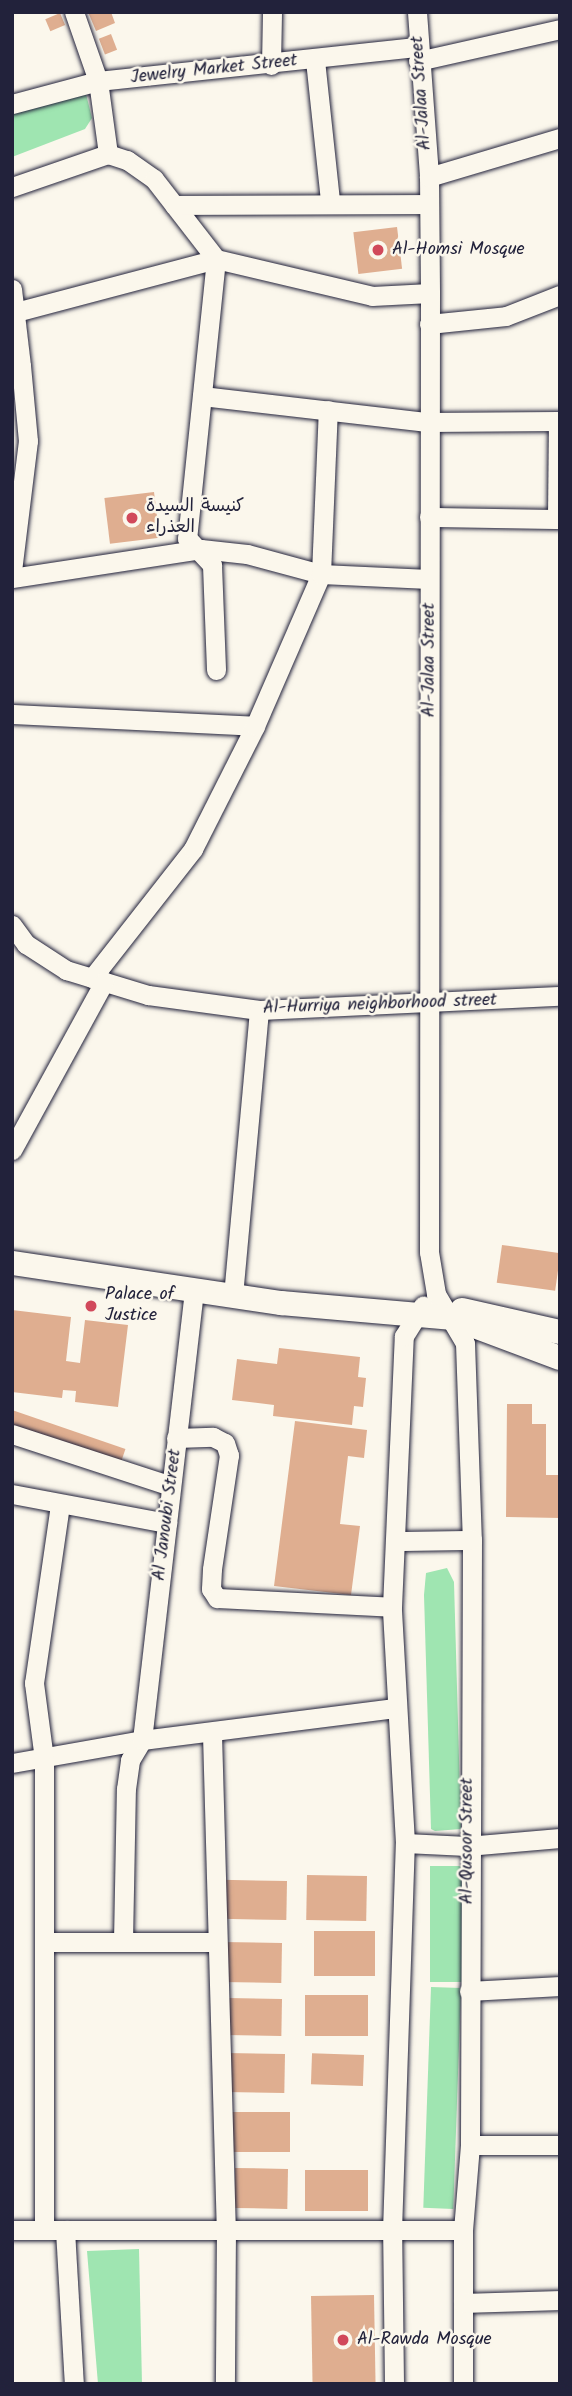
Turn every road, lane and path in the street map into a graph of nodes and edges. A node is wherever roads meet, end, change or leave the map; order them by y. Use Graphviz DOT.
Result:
graph roads {
  1 [pos="74,12"];
  2 [pos="272,12"];
  3 [pos="417,12"];
  4 [pos="555,26"];
  5 [pos="418,54"];
  6 [pos="315,60"];
  7 [pos="271,65"];
  8 [pos="98,81"];
  9 [pos="12,104"];
  10 [pos="560,138"];
  11 [pos="108,154"];
  12 [pos="429,177"];
  13 [pos="12,187"];
  14 [pos="330,201"];
  15 [pos="429,204"];
  16 [pos="174,205"];
  17 [pos="216,259"];
  18 [pos="12,289"];
  19 [pos="430,293"];
  20 [pos="560,295"];
  21 [pos="14,313"];
  22 [pos="429,324"];
  23 [pos="17,359"];
  24 [pos="202,396"];
  25 [pos="328,410"];
  26 [pos="429,422"];
  27 [pos="429,517"];
  28 [pos="558,519"];
  29 [pos="201,549"];
  30 [pos="12,570"];
  31 [pos="321,574"];
  32 [pos="12,578"];
  33 [pos="429,579"];
  34 [pos="216,670"];
  35 [pos="12,715"];
  36 [pos="255,726"];
  37 [pos="12,925"];
  38 [pos="98,980"];
  39 [pos="560,996"];
  40 [pos="431,1005"];
  41 [pos="259,1010"];
  42 [pos="12,1150"];
  43 [pos="12,1249"];
  44 [pos="12,1263"];
  45 [pos="234,1285"];
  46 [pos="194,1290"];
  47 [pos="434,1311"];
  48 [pos="560,1332"];
  49 [pos="560,1358"];
  50 [pos="12,1434"];
  51 [pos="176,1438"];
  52 [pos="171,1486"];
  53 [pos="12,1494"];
  54 [pos="60,1505"];
  55 [pos="167,1523"];
  56 [pos="472,1540"];
  57 [pos="396,1541"];
  58 [pos="392,1607"];
  59 [pos="397,1708"];
  60 [pos="212,1734"];
  61 [pos="142,1740"];
  62 [pos="44,1759"];
  63 [pos="12,1763"];
  64 [pos="560,1838"];
  65 [pos="405,1843"];
  66 [pos="467,1846"];
  67 [pos="123,1941"];
  68 [pos="44,1942"];
  69 [pos="216,1942"];
  70 [pos="560,1986"];
  71 [pos="469,1991"];
  72 [pos="470,2145"];
  73 [pos="560,2145"];
  74 [pos="226,2228"];
  75 [pos="12,2230"];
  76 [pos="44,2230"];
  77 [pos="65,2230"];
  78 [pos="463,2230"];
  79 [pos="392,2231"];
  80 [pos="560,2300"];
  81 [pos="463,2303"];
  82 [pos="74,2384"];
  83 [pos="225,2384"];
  84 [pos="394,2384"];
  85 [pos="463,2384"];
  1 -- 8 [label="street"];
  2 -- 7 [label="street"];
  3 -- 5 [label="street, Al-Jalaa Street"];
  4 -- 5 [label="street, Jewelry Market Street"];
  5 -- 6 [label="street, Jewelry Market Street"];
  5 -- 12 [label="street, Al-Jalaa Street"];
  6 -- 7 [label="street, Jewelry Market Street"];
  6 -- 14 [label="street"];
  7 -- 8 [label="street, Jewelry Market Street"];
  8 -- 9 [label="street, Jewelry Market Street"];
  8 -- 11 [label="street"];
  10 -- 12 [label="street"];
  11 -- 13 [label="street"];
  11 -- 16 [label="street"];
  12 -- 15 [label="street, Al-Jalaa Street"];
  14 -- 15 [label="street"];
  14 -- 16 [label="street"];
  15 -- 19 [label="street, Al-Jalaa Street"];
  16 -- 17 [label="street"];
  17 -- 19 [label="street"];
  17 -- 21 [label="street"];
  17 -- 24 [label="street"];
  18 -- 21 [label="street"];
  19 -- 22 [label="street, Al-Jalaa Street"];
  20 -- 22 [label="street"];
  21 -- 23 [label="street"];
  22 -- 26 [label="street, Al-Jalaa Street"];
  23 -- 30 [label="street"];
  24 -- 25 [label="street"];
  24 -- 29 [label="street"];
  25 -- 26 [label="street"];
  25 -- 31 [label="street"];
  26 -- 27 [label="street, Al-Jalaa Street"];
  26 -- 28 [label="street"];
  27 -- 28 [label="street"];
  27 -- 33 [label="street, Al-Jalaa Street"];
  29 -- 31 [label="street"];
  29 -- 32 [label="street"];
  29 -- 34 [label="street"];
  31 -- 33 [label="street"];
  31 -- 36 [label="street"];
  33 -- 40 [label="street, Al-Jalaa Street"];
  35 -- 36 [label="street"];
  36 -- 38 [label="street"];
  37 -- 38 [label="street, Al-Hurriya neighborhood street"];
  38 -- 41 [label="street, Al-Hurriya neighborhood street"];
  38 -- 42 [label="street"];
  39 -- 40 [label="street, Al-Hurriya neighborhood street"];
  40 -- 41 [label="street, Al-Hurriya neighborhood street"];
  40 -- 47 [label="street, Al-Jalaa Street"];
  41 -- 45 [label="street"];
  43 -- 45 [label="main road"];
  44 -- 46 [label="main road"];
  45 -- 47 [label="main road"];
  46 -- 47 [label="main road"];
  46 -- 51 [label="street, Al Janoubi Street"];
  47 -- 48 [label="main road"];
  47 -- 49 [label="main road"];
  47 -- 56 [label="street, Al-Qusoor Street"];
  47 -- 57 [label="street"];
  50 -- 52 [label="street"];
  51 -- 52 [label="street, Al Janoubi Street"];
  51 -- 58 [label="street"];
  52 -- 55 [label="street, Al Janoubi Street"];
  53 -- 54 [label="street"];
  54 -- 55 [label="street"];
  54 -- 62 [label="street"];
  55 -- 61 [label="street, Al Janoubi Street"];
  56 -- 57 [label="street"];
  56 -- 66 [label="street, Al-Qusoor Street"];
  57 -- 58 [label="street"];
  58 -- 59 [label="street"];
  59 -- 60 [label="street"];
  59 -- 65 [label="street"];
  60 -- 61 [label="street"];
  60 -- 69 [label="street"];
  61 -- 62 [label="street"];
  61 -- 67 [label="street, Al Janoubi Street"];
  62 -- 63 [label="street"];
  62 -- 68 [label="street"];
  64 -- 66 [label="street"];
  65 -- 66 [label="street"];
  65 -- 79 [label="street"];
  66 -- 71 [label="street, Al-Qusoor Street"];
  67 -- 68 [label="street"];
  67 -- 69 [label="street"];
  68 -- 76 [label="street"];
  69 -- 74 [label="street"];
  70 -- 71 [label="street"];
  71 -- 72 [label="street, Al-Qusoor Street"];
  72 -- 73 [label="street"];
  72 -- 78 [label="street, Al-Qusoor Street"];
  74 -- 77 [label="street"];
  74 -- 79 [label="street"];
  74 -- 83 [label="street"];
  75 -- 76 [label="street"];
  76 -- 77 [label="street"];
  77 -- 82 [label="street"];
  78 -- 79 [label="street"];
  78 -- 81 [label="street, Al-Qusoor Street"];
  79 -- 84 [label="street"];
  80 -- 81 [label="street"];
  81 -- 85 [label="street, Al-Qusoor Street"];
}
